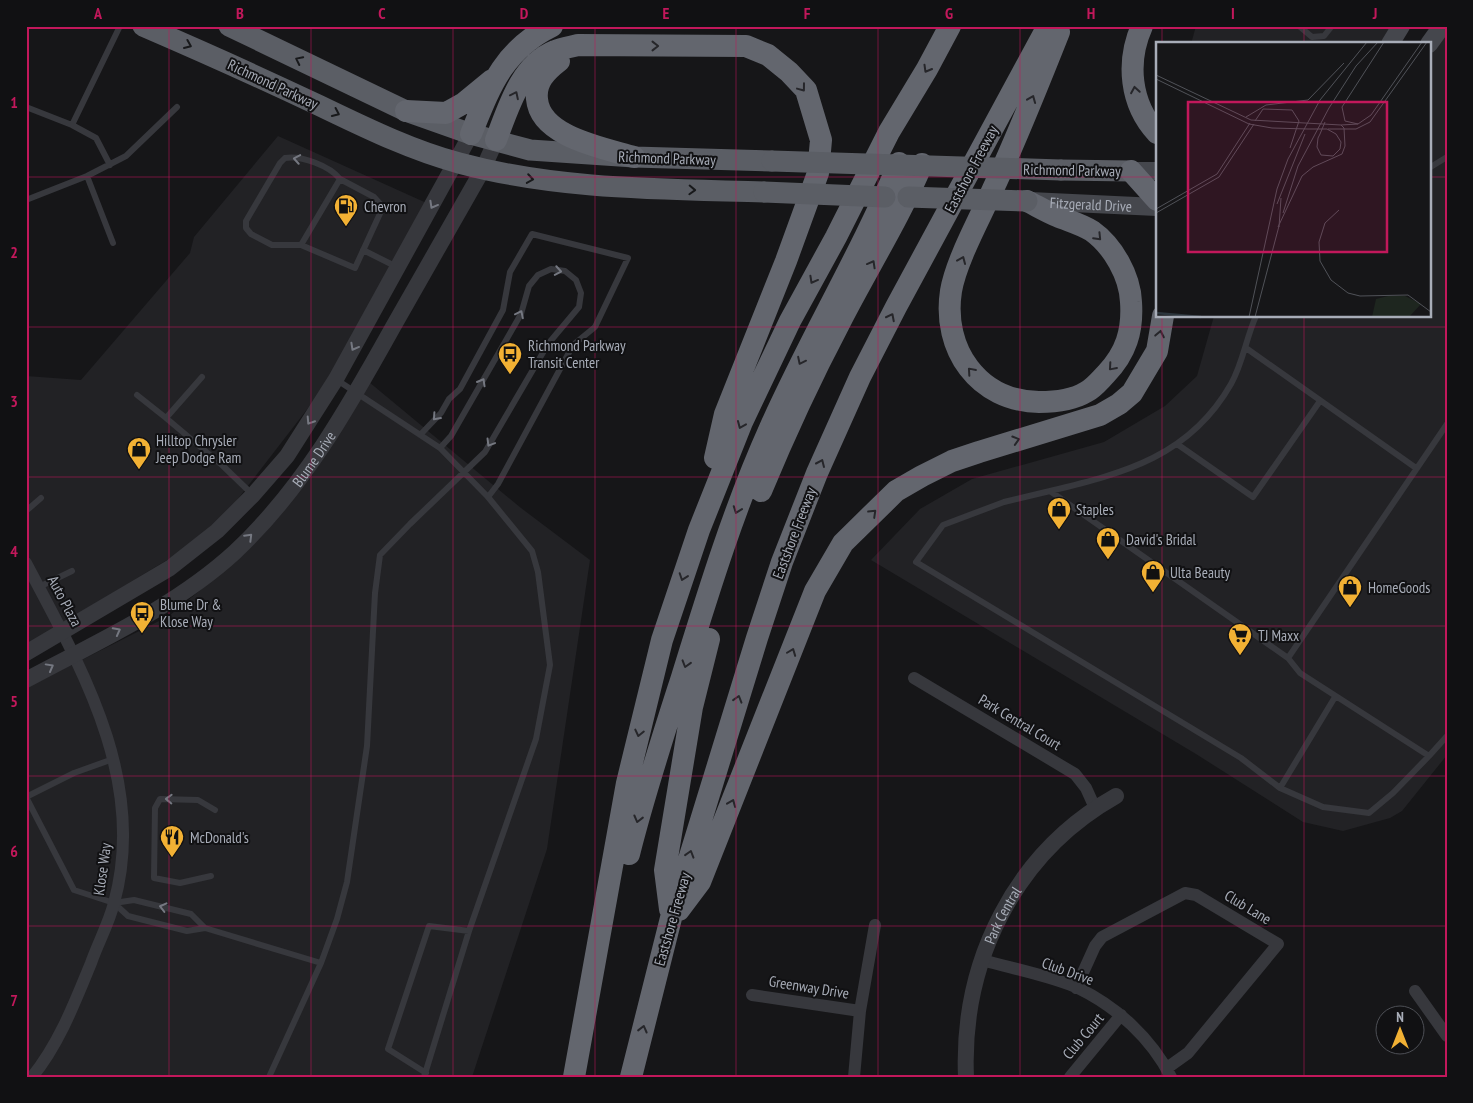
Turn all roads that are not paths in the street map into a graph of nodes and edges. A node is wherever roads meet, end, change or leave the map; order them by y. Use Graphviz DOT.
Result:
graph roads {
  1 [pos="120,26"];
  2 [pos="143,26"];
  3 [pos="229,26"];
  4 [pos="552,26"];
  5 [pos="950,26"];
  6 [pos="1048,26"];
  7 [pos="1061,26"];
  8 [pos="1142,26"];
  9 [pos="1299,26"];
  10 [pos="1332,26"];
  11 [pos="1401,26"];
  12 [pos="1442,26"];
  13 [pos="1391,42"];
  14 [pos="1430,43"];
  15 [pos="596,46"];
  16 [pos="495,78"];
  17 [pos="26,107"];
  18 [pos="178,107"];
  19 [pos="406,111"];
  20 [pos="72,124"];
  21 [pos="1156,132"];
  22 [pos="471,134"];
  23 [pos="496,140"];
  24 [pos="634,157"];
  25 [pos="1447,157"];
  26 [pos="457,163"];
  27 [pos="899,164"];
  28 [pos="922,164"];
  29 [pos="110,165"];
  30 [pos="1430,167"];
  31 [pos="483,169"];
  32 [pos="1131,171"];
  33 [pos="1156,171"];
  34 [pos="87,176"];
  35 [pos="340,179"];
  36 [pos="885,197"];
  37 [pos="908,197"];
  38 [pos="1156,199"];
  39 [pos="26,200"];
  40 [pos="1027,201"];
  41 [pos="1156,207"];
  42 [pos="113,244"];
  43 [pos="301,245"];
  44 [pos="363,250"];
  45 [pos="398,268"];
  46 [pos="1163,318"];
  47 [pos="1255,318"];
  48 [pos="832,319"];
  49 [pos="1246,348"];
  50 [pos="202,376"];
  51 [pos="336,379"];
  52 [pos="357,391"];
  53 [pos="137,395"];
  54 [pos="1320,401"];
  55 [pos="166,418"];
  56 [pos="1447,424"];
  57 [pos="421,434"];
  58 [pos="1178,444"];
  59 [pos="440,448"];
  60 [pos="1416,468"];
  61 [pos="465,471"];
  62 [pos="1050,491"];
  63 [pos="253,496"];
  64 [pos="488,497"];
  65 [pos="40,498"];
  66 [pos="26,511"];
  67 [pos="699,530"];
  68 [pos="26,563"];
  69 [pos="72,571"];
  70 [pos="39,587"];
  71 [pos="62,632"];
  72 [pos="26,652"];
  73 [pos="74,654"];
  74 [pos="1288,658"];
  75 [pos="914,678"];
  76 [pos="26,680"];
  77 [pos="1335,697"];
  78 [pos="1447,736"];
  79 [pos="1429,756"];
  80 [pos="115,758"];
  81 [pos="1280,788"];
  82 [pos="1116,796"];
  83 [pos="1095,808"];
  84 [pos="215,810"];
  85 [pos="211,876"];
  86 [pos="114,903"];
  87 [pos="670,920"];
  88 [pos="875,925"];
  89 [pos="204,928"];
  90 [pos="468,931"];
  91 [pos="982,960"];
  92 [pos="321,963"];
  93 [pos="1076,988"];
  94 [pos="1414,991"];
  95 [pos="752,995"];
  96 [pos="860,1012"];
  97 [pos="1121,1015"];
  98 [pos="1447,1036"];
  99 [pos="1169,1073"];
  100 [pos="425,1075"];
  101 [pos="32,1077"];
  102 [pos="269,1077"];
  103 [pos="576,1077"];
  104 [pos="631,1077"];
  105 [pos="854,1077"];
  106 [pos="966,1077"];
  107 [pos="1070,1077"];
  1 -- 20 [label="lane"];
  2 -- 26 [label="highway, Richmond Parkway, one-way"];
  19 -- 3 [label="highway, Richmond Parkway, one-way"];
  4 -- 16 [label="highway"];
  5 -- 67 [label="highway, one-way"];
  87 -- 6 [label="highway, Eastshore Freeway, one-way"];
  40 -- 7 [label="highway, one-way"];
  21 -- 8 [label="highway, one-way"];
  9 -- 10 [label="lane"];
  11 -- 13 [label="main road"];
  12 -- 14 [label="main road"];
  23 -- 15 [label="highway, one-way"];
  15 -- 24 [label="highway"];
  15 -- 67 [label="highway, one-way"];
  16 -- 19 [label="highway"];
  16 -- 22 [label="highway"];
  17 -- 20 [label="lane"];
  18 -- 29 [label="lane"];
  19 -- 22 [label="highway, Richmond Parkway"];
  20 -- 29 [label="lane"];
  22 -- 23 [label="highway, Richmond Parkway"];
  22 -- 26 [label="street, Blume Drive"];
  23 -- 24 [label="highway, Richmond Parkway"];
  23 -- 31 [label="street, Blume Drive"];
  24 -- 27 [label="highway, Richmond Parkway, bridge"];
  25 -- 30 [label="lane"];
  26 -- 31 [label="highway, Richmond Parkway"];
  26 -- 45 [label="street, Blume Drive, one-way"];
  27 -- 28 [label="highway, Richmond Parkway, bridge"];
  27 -- 36 [label="highway"];
  28 -- 32 [label="highway, Richmond Parkway, bridge"];
  28 -- 37 [label="highway"];
  29 -- 34 [label="lane"];
  31 -- 36 [label="highway, Richmond Parkway, one-way, bridge"];
  31 -- 52 [label="street, Blume Drive"];
  32 -- 33 [label="main road"];
  32 -- 38 [label="highway"];
  34 -- 39 [label="lane"];
  34 -- 42 [label="lane"];
  35 -- 43 [label="lane"];
  35 -- 43 [label="lane, one-way"];
  35 -- 44 [label="lane"];
  36 -- 37 [label="highway, Richmond Parkway"];
  36 -- 48 [label="highway"];
  37 -- 40 [label="highway, Richmond Parkway, bridge"];
  48 -- 37 [label="highway, one-way"];
  40 -- 41 [label="main road, Fitzgerald Drive"];
  43 -- 44 [label="lane"];
  44 -- 45 [label="lane"];
  45 -- 51 [label="street, Blume Drive, one-way"];
  87 -- 46 [label="highway, one-way"];
  47 -- 49 [label="lane"];
  48 -- 87 [label="highway"];
  48 -- 103 [label="highway, one-way"];
  49 -- 54 [label="lane"];
  49 -- 58 [label="lane"];
  50 -- 55 [label="lane"];
  51 -- 52 [label="lane"];
  51 -- 63 [label="street, Blume Drive, one-way"];
  52 -- 57 [label="lane"];
  73 -- 52 [label="street, Blume Drive, one-way"];
  53 -- 55 [label="lane"];
  54 -- 58 [label="lane"];
  54 -- 60 [label="lane"];
  55 -- 63 [label="lane"];
  56 -- 60 [label="lane"];
  57 -- 59 [label="lane"];
  64 -- 57 [label="lane, one-way"];
  58 -- 62 [label="lane"];
  59 -- 61 [label="lane"];
  59 -- 61 [label="lane, one-way"];
  60 -- 74 [label="lane"];
  61 -- 64 [label="lane"];
  61 -- 92 [label="lane"];
  62 -- 74 [label="lane"];
  62 -- 81 [label="lane"];
  63 -- 71 [label="street, Blume Drive"];
  64 -- 90 [label="lane"];
  65 -- 66 [label="lane"];
  67 -- 103 [label="highway, one-way"];
  68 -- 70 [label="street, Auto Plaza"];
  69 -- 70 [label="lane"];
  70 -- 71 [label="street, Auto Plaza"];
  71 -- 72 [label="street, Blume Drive"];
  71 -- 73 [label="street, Auto Plaza"];
  76 -- 73 [label="street, Blume Drive, one-way"];
  73 -- 80 [label="street, Klose Way"];
  74 -- 77 [label="lane"];
  75 -- 83 [label="street, Park Central Court"];
  77 -- 79 [label="lane"];
  77 -- 81 [label="lane"];
  78 -- 79 [label="lane"];
  79 -- 81 [label="lane"];
  80 -- 86 [label="street, Klose Way"];
  80 -- 86 [label="lane"];
  82 -- 83 [label="street, Park Central"];
  83 -- 91 [label="street, Park Central"];
  84 -- 85 [label="lane, one-way"];
  86 -- 89 [label="lane"];
  89 -- 86 [label="lane, one-way"];
  86 -- 101 [label="street, Klose Way"];
  104 -- 87 [label="highway, Eastshore Freeway, one-way"];
  88 -- 96 [label="street, Greenway Drive"];
  89 -- 92 [label="lane"];
  90 -- 100 [label="lane"];
  90 -- 100 [label="lane"];
  91 -- 93 [label="street, Club Drive"];
  91 -- 106 [label="street, Park Central"];
  92 -- 102 [label="lane"];
  93 -- 97 [label="street, Club Drive"];
  93 -- 99 [label="street, Club Lane"];
  94 -- 98 [label="street"];
  95 -- 96 [label="street, Greenway Drive"];
  96 -- 105 [label="street, Greenway Drive"];
  97 -- 99 [label="street, Club Drive"];
  97 -- 107 [label="street, Club Court"];
}
